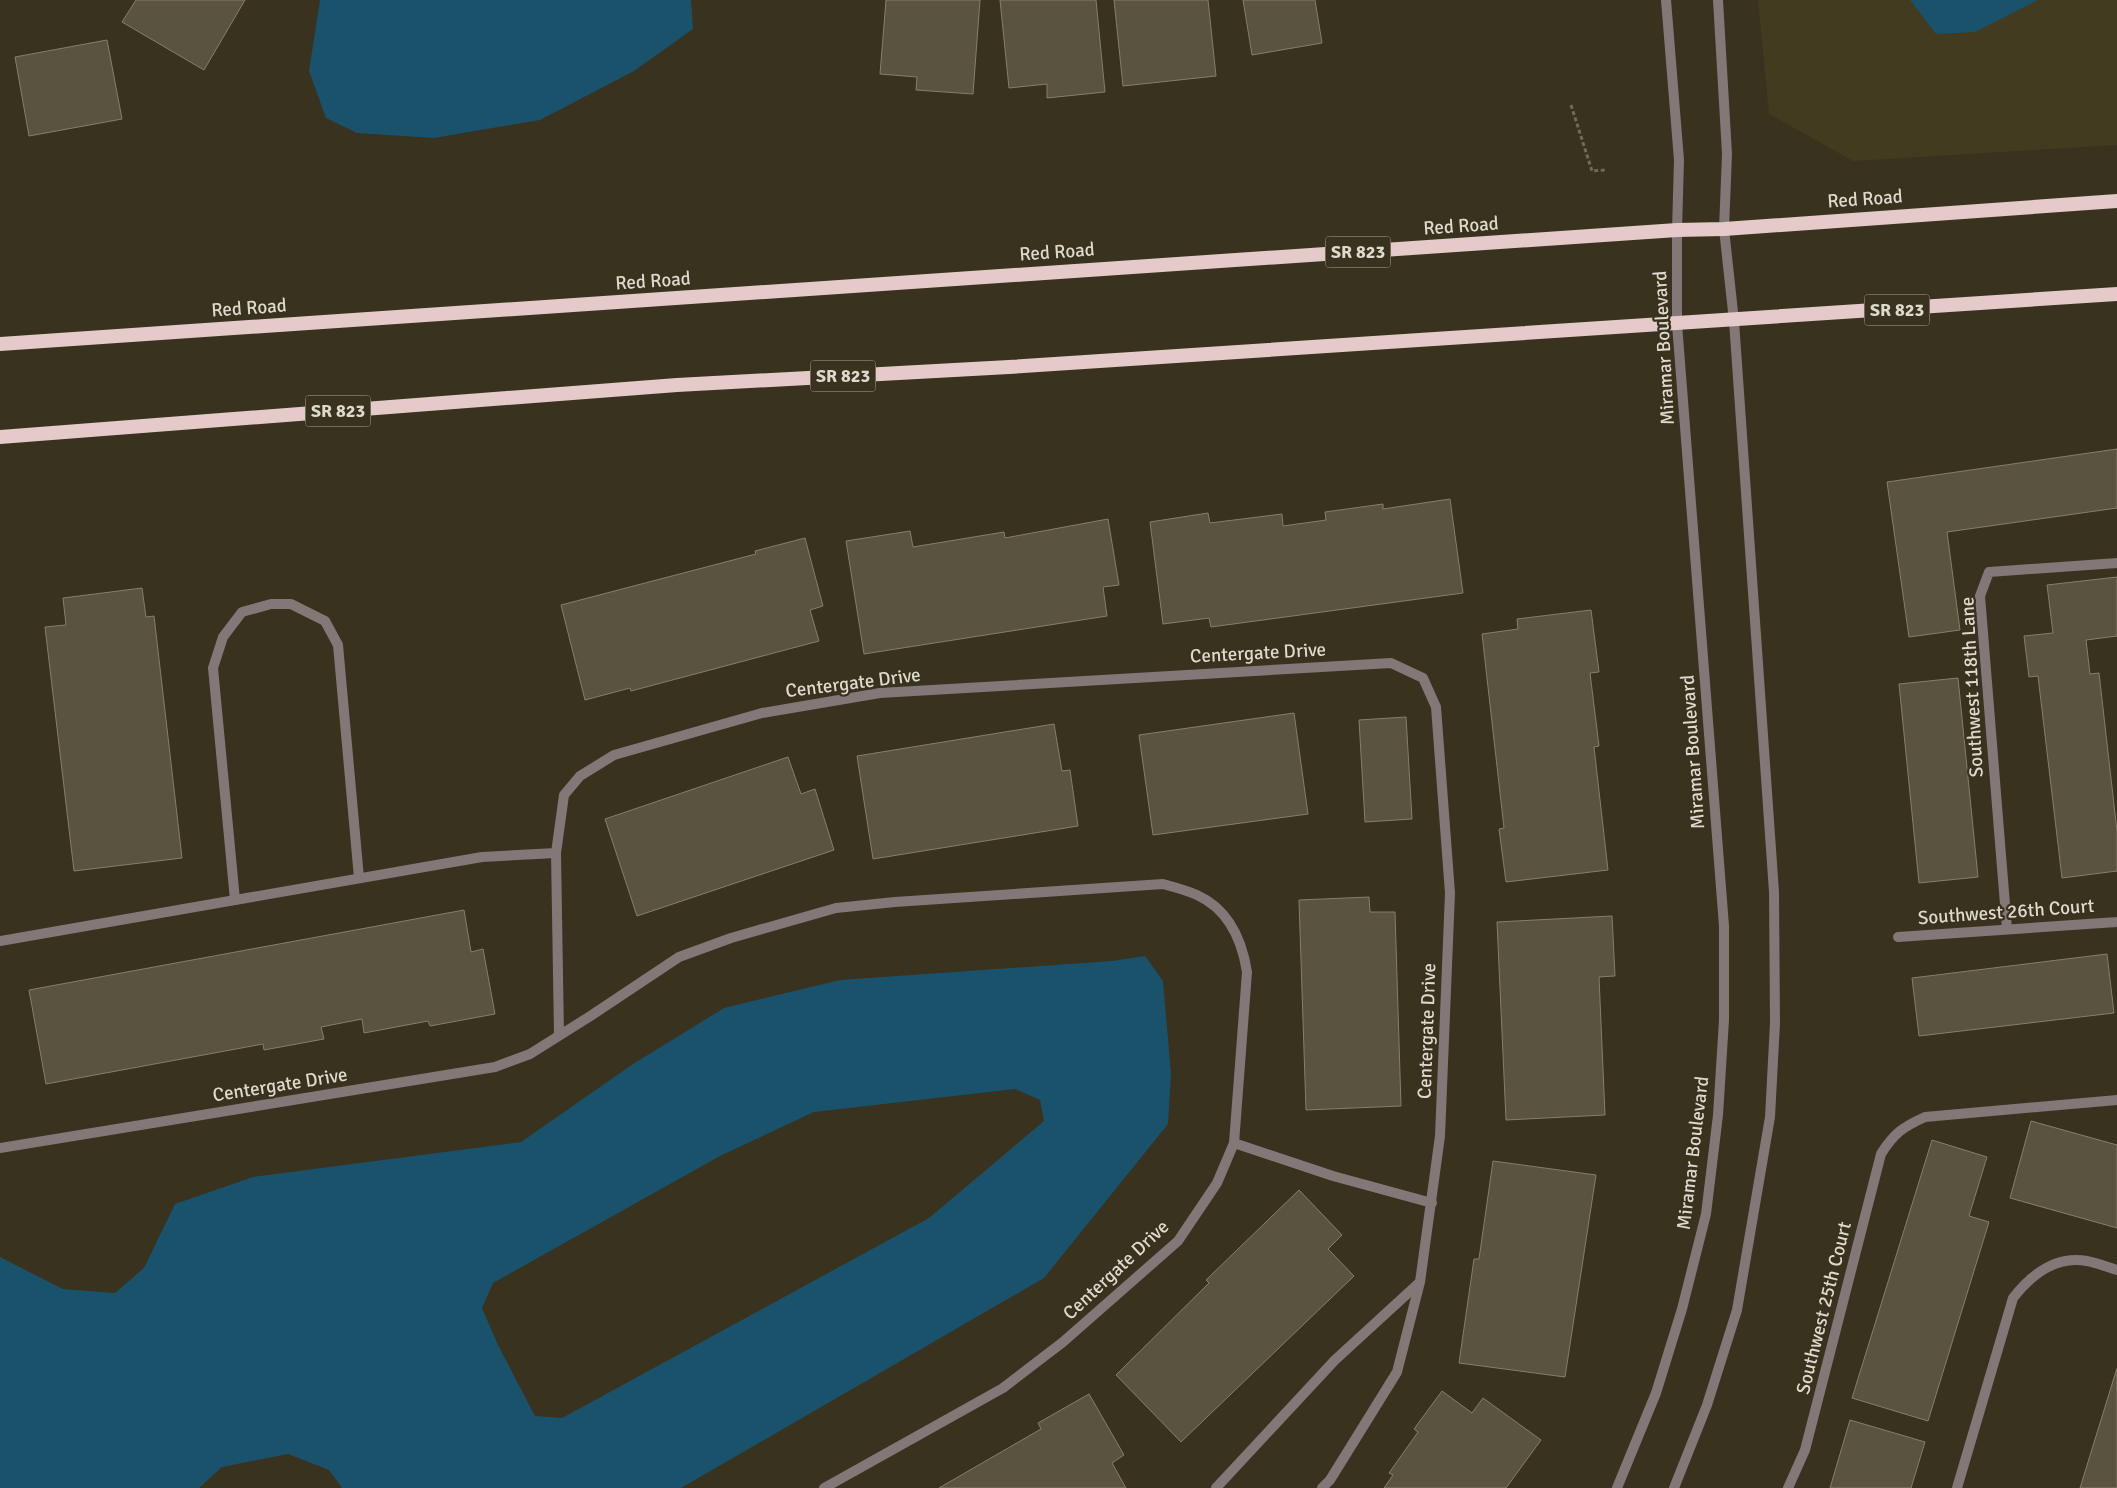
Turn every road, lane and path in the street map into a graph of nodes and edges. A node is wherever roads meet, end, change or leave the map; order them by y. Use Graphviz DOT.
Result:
graph roads {
  1 [pos="1666,0"];
  2 [pos="1718,0"];
  3 [pos="1571,105"];
  4 [pos="1606,170"];
  5 [pos="2117,201"];
  6 [pos="1724,229"];
  7 [pos="1677,230"];
  8 [pos="2117,294"];
  9 [pos="1734,320"];
  10 [pos="1677,324"];
  11 [pos="0,344"];
  12 [pos="0,437"];
  13 [pos="2117,562"];
  14 [pos="556,853"];
  15 [pos="360,878"];
  16 [pos="235,900"];
  17 [pos="2117,922"];
  18 [pos="2006,929"];
  19 [pos="1898,937"];
  20 [pos="0,941"];
  21 [pos="559,1035"];
  22 [pos="2117,1100"];
  23 [pos="1234,1143"];
  24 [pos="0,1148"];
  25 [pos="1432,1203"];
  26 [pos="2117,1270"];
  27 [pos="1420,1282"];
  28 [pos="824,1488"];
  29 [pos="1216,1488"];
  30 [pos="1322,1488"];
  31 [pos="1617,1488"];
  32 [pos="1674,1488"];
  33 [pos="1788,1488"];
  34 [pos="1957,1488"];
  1 -- 7 [label="street, Miramar Boulevard"];
  2 -- 6 [label="street"];
  3 -- 4 [label="path"];
  5 -- 6 [label="highway, Red Road / SR 823"];
  6 -- 7 [label="highway, Red Road / SR 823"];
  6 -- 9 [label="street"];
  7 -- 10 [label="street, Miramar Boulevard"];
  7 -- 11 [label="highway, Red Road / SR 823"];
  8 -- 9 [label="highway, SR 823"];
  9 -- 10 [label="highway, SR 823"];
  9 -- 32 [label="street"];
  10 -- 12 [label="highway, SR 823"];
  10 -- 31 [label="street, Miramar Boulevard"];
  13 -- 18 [label="street, Southwest 118th Lane"];
  14 -- 15 [label="street"];
  14 -- 21 [label="street, Centergate Drive"];
  14 -- 25 [label="street, Centergate Drive"];
  15 -- 16 [label="street"];
  15 -- 16 [label="street"];
  16 -- 20 [label="street"];
  17 -- 18 [label="street, Southwest 26th Court"];
  18 -- 19 [label="street, Southwest 26th Court"];
  21 -- 23 [label="street, Centergate Drive"];
  21 -- 24 [label="street, Centergate Drive"];
  22 -- 33 [label="street, Southwest 25th Court"];
  23 -- 25 [label="street"];
  23 -- 28 [label="street, Centergate Drive"];
  25 -- 27 [label="street, Centergate Drive"];
  26 -- 34 [label="street"];
  27 -- 29 [label="street"];
  27 -- 30 [label="street, Centergate Drive"];
}
